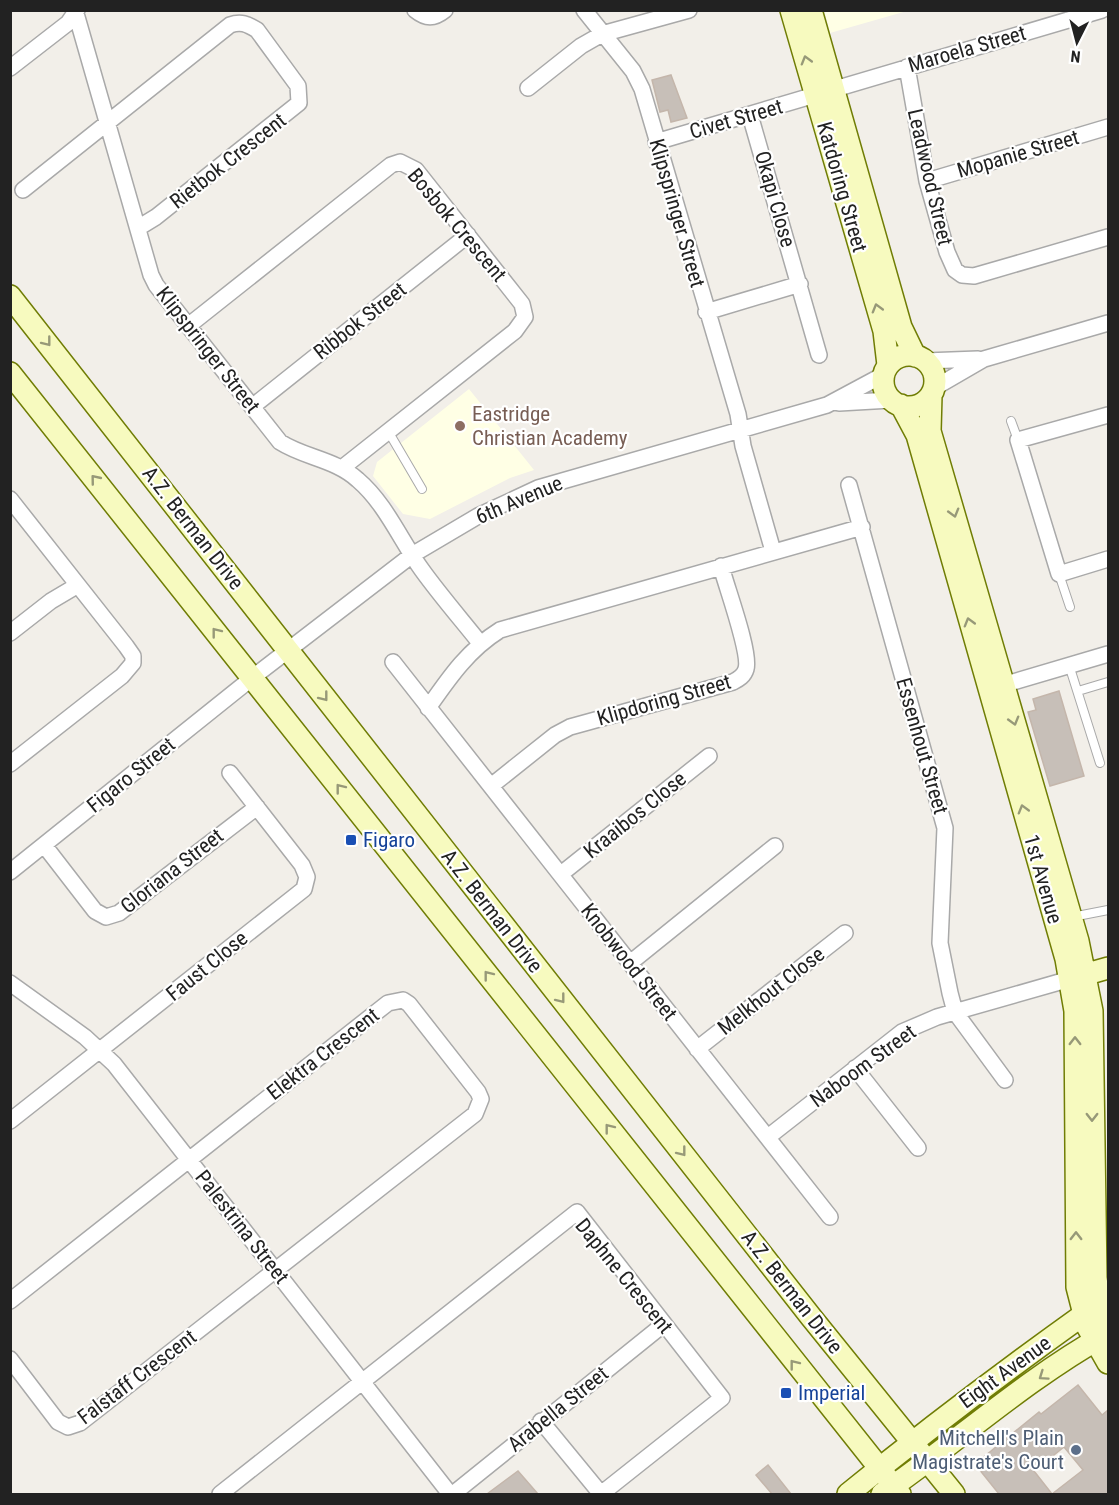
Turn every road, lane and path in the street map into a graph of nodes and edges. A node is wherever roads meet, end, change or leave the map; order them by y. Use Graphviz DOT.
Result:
graph roads {
  1 [pos="415,10"];
  2 [pos="445,10"];
  3 [pos="584,10"];
  4 [pos="689,10"];
  5 [pos="791,10"];
  6 [pos="811,10"];
  7 [pos="1102,10"];
  8 [pos="76,11"];
  9 [pos="602,34"];
  10 [pos="907,67"];
  11 [pos="10,68"];
  12 [pos="528,88"];
  13 [pos="825,92"];
  14 [pos="750,115"];
  15 [pos="108,124"];
  16 [pos="1108,127"];
  17 [pos="656,142"];
  18 [pos="927,181"];
  19 [pos="23,190"];
  20 [pos="138,228"];
  21 [pos="468,235"];
  22 [pos="1108,237"];
  23 [pos="800,284"];
  24 [pos="10,296"];
  25 [pos="706,312"];
  26 [pos="1108,323"];
  27 [pos="188,326"];
  28 [pos="819,355"];
  29 [pos="920,358"];
  30 [pos="984,359"];
  31 [pos="886,370"];
  32 [pos="10,373"];
  33 [pos="932,392"];
  34 [pos="896,403"];
  35 [pos="827,405"];
  36 [pos="252,407"];
  37 [pos="1108,415"];
  38 [pos="1011,421"];
  39 [pos="740,430"];
  40 [pos="388,431"];
  41 [pos="1018,440"];
  42 [pos="342,468"];
  43 [pos="849,484"];
  44 [pos="422,489"];
  45 [pos="11,500"];
  46 [pos="862,527"];
  47 [pos="773,551"];
  48 [pos="412,555"];
  49 [pos="1108,559"];
  50 [pos="721,566"];
  51 [pos="1059,573"];
  52 [pos="78,585"];
  53 [pos="1070,607"];
  54 [pos="10,633"];
  55 [pos="480,643"];
  56 [pos="288,651"];
  57 [pos="1108,654"];
  58 [pos="393,662"];
  59 [pos="1070,665"];
  60 [pos="252,678"];
  61 [pos="1108,682"];
  62 [pos="996,687"];
  63 [pos="1078,691"];
  64 [pos="428,708"];
  65 [pos="709,756"];
  66 [pos="1100,763"];
  67 [pos="10,764"];
  68 [pos="230,772"];
  69 [pos="491,786"];
  70 [pos="257,807"];
  71 [pos="44,845"];
  72 [pos="775,846"];
  73 [pos="10,872"];
  74 [pos="561,874"];
  75 [pos="1108,910"];
  76 [pos="1070,917"];
  77 [pos="845,933"];
  78 [pos="630,963"];
  79 [pos="1108,968"];
  80 [pos="1077,977"];
  81 [pos="13,989"];
  82 [pos="955,1012"];
  83 [pos="698,1049"];
  84 [pos="99,1050"];
  85 [pos="855,1068"];
  86 [pos="1005,1080"];
  87 [pos="10,1121"];
  88 [pos="768,1137"];
  89 [pos="918,1148"];
  90 [pos="189,1159"];
  91 [pos="830,1217"];
  92 [pos="277,1271"];
  93 [pos="10,1301"];
  94 [pos="1091,1312"];
  95 [pos="664,1324"];
  96 [pos="1104,1335"];
  97 [pos="10,1359"];
  98 [pos="1108,1363"];
  99 [pos="364,1381"];
  100 [pos="542,1421"];
  101 [pos="912,1441"];
  102 [pos="928,1461"];
  103 [pos="879,1468"];
  104 [pos="892,1492"];
  105 [pos="220,1494"];
  106 [pos="451,1494"];
  107 [pos="601,1494"];
  108 [pos="848,1494"];
  109 [pos="954,1494"];
  1 -- 2 [label="street"];
  3 -- 9 [label="street, Klipspringer Street"];
  4 -- 9 [label="street"];
  13 -- 5 [label="street, Katdoring Street, one-way"];
  6 -- 13 [label="street, Katdoring Street"];
  7 -- 10 [label="street, Maroela Street"];
  8 -- 11 [label="street"];
  8 -- 15 [label="street, Klipspringer Street"];
  9 -- 12 [label="street"];
  9 -- 17 [label="street, Klipspringer Street"];
  10 -- 13 [label="street, Maroela Street"];
  10 -- 18 [label="street, Leadwood Street"];
  13 -- 14 [label="street, Civet Street"];
  13 -- 29 [label="street, Katdoring Street"];
  31 -- 13 [label="street, Katdoring Street, one-way"];
  14 -- 17 [label="street, Civet Street"];
  14 -- 23 [label="street, Okapi Close"];
  15 -- 19 [label="street"];
  15 -- 20 [label="street, Klipspringer Street"];
  15 -- 20 [label="street, Rietbok Crescent"];
  16 -- 18 [label="street, Mopanie Street"];
  17 -- 25 [label="street, Klipspringer Street"];
  18 -- 22 [label="street, Leadwood Street"];
  20 -- 27 [label="street, Klipspringer Street"];
  21 -- 27 [label="street, Bosbok Crescent"];
  21 -- 36 [label="street, Ribbok Street"];
  21 -- 40 [label="street, Bosbok Crescent"];
  23 -- 25 [label="street"];
  23 -- 28 [label="street, Okapi Close"];
  24 -- 56 [label="street, A.Z. Berman Drive, one-way"];
  25 -- 39 [label="street, Klipspringer Street"];
  26 -- 30 [label="street"];
  27 -- 36 [label="street, Klipspringer Street"];
  29 -- 30 [label="street"];
  29 -- 31 [label="street"];
  29 -- 33 [label="street"];
  30 -- 33 [label="street"];
  31 -- 34 [label="street"];
  31 -- 35 [label="street, 6th Avenue"];
  60 -- 32 [label="street, A.Z. Berman Drive, one-way"];
  33 -- 34 [label="street"];
  33 -- 62 [label="street, 1st Avenue, one-way"];
  34 -- 35 [label="street, 6th Avenue"];
  62 -- 34 [label="street, 1st Avenue, one-way"];
  35 -- 39 [label="street, 6th Avenue"];
  36 -- 42 [label="street, Klipspringer Street"];
  37 -- 41 [label="street"];
  38 -- 41 [label="lane"];
  39 -- 47 [label="street, Klipspringer Street"];
  39 -- 48 [label="street, 6th Avenue"];
  40 -- 42 [label="street, Bosbok Crescent"];
  40 -- 44 [label="lane"];
  41 -- 51 [label="street"];
  42 -- 48 [label="street, Klipspringer Street"];
  43 -- 46 [label="street, Essenhout Street"];
  45 -- 52 [label="street"];
  46 -- 47 [label="street"];
  46 -- 82 [label="street, Essenhout Street"];
  47 -- 50 [label="street"];
  48 -- 55 [label="street, Klipspringer Street"];
  48 -- 56 [label="street, 6th Avenue"];
  49 -- 51 [label="street"];
  50 -- 55 [label="street"];
  50 -- 69 [label="street, Klipdoring Street"];
  51 -- 53 [label="lane"];
  52 -- 54 [label="street"];
  52 -- 67 [label="street"];
  55 -- 64 [label="street"];
  56 -- 60 [label="street, 6th Avenue"];
  56 -- 101 [label="street, A.Z. Berman Drive, one-way"];
  57 -- 59 [label="street"];
  58 -- 64 [label="street, Knobwood Street"];
  59 -- 62 [label="street"];
  59 -- 63 [label="lane"];
  60 -- 71 [label="street, Figaro Street"];
  103 -- 60 [label="street, A.Z. Berman Drive, one-way"];
  61 -- 63 [label="lane"];
  62 -- 76 [label="street, 1st Avenue, one-way"];
  80 -- 62 [label="street, 1st Avenue, one-way"];
  63 -- 66 [label="lane"];
  64 -- 69 [label="street, Knobwood Street"];
  65 -- 74 [label="street, Kraaibos Close"];
  68 -- 70 [label="street"];
  69 -- 74 [label="street, Knobwood Street"];
  70 -- 71 [label="street, Gloriana Street"];
  70 -- 84 [label="street, Faust Close"];
  71 -- 73 [label="street, Figaro Street"];
  72 -- 78 [label="street"];
  74 -- 78 [label="street, Knobwood Street"];
  75 -- 76 [label="lane"];
  76 -- 80 [label="street, 1st Avenue"];
  77 -- 83 [label="street, Melkhout Close"];
  78 -- 83 [label="street, Knobwood Street"];
  79 -- 80 [label="street"];
  80 -- 82 [label="street, Naboom Street"];
  80 -- 94 [label="street, 1st Avenue"];
  81 -- 84 [label="street, Palestrina Street"];
  82 -- 85 [label="street, Naboom Street"];
  82 -- 86 [label="street"];
  83 -- 88 [label="street, Knobwood Street"];
  84 -- 87 [label="street, Faust Close"];
  84 -- 90 [label="street, Palestrina Street"];
  85 -- 88 [label="street, Naboom Street"];
  85 -- 89 [label="street"];
  88 -- 91 [label="street, Knobwood Street"];
  90 -- 92 [label="street, Palestrina Street"];
  90 -- 92 [label="street, Elektra Crescent"];
  90 -- 93 [label="street"];
  92 -- 97 [label="street, Falstaff Crescent"];
  92 -- 99 [label="street, Palestrina Street"];
  94 -- 96 [label="street, 1st Avenue"];
  94 -- 101 [label="street, Eight Avenue"];
  95 -- 99 [label="street, Daphne Crescent"];
  95 -- 100 [label="street, Arabella Street"];
  95 -- 107 [label="street, Daphne Crescent"];
  96 -- 98 [label="street, 1st Avenue"];
  96 -- 102 [label="street, Eight Avenue, one-way"];
  99 -- 105 [label="street"];
  99 -- 106 [label="street, Palestrina Street"];
  100 -- 106 [label="street, Arabella Street"];
  100 -- 107 [label="street"];
  101 -- 102 [label="street, A.Z. Berman Drive"];
  101 -- 103 [label="street, Eight Avenue"];
  102 -- 104 [label="street, Eight Avenue"];
  102 -- 109 [label="street, A.Z. Berman Drive"];
  103 -- 104 [label="street, A.Z. Berman Drive"];
  103 -- 108 [label="street, Eight Avenue"];
}
